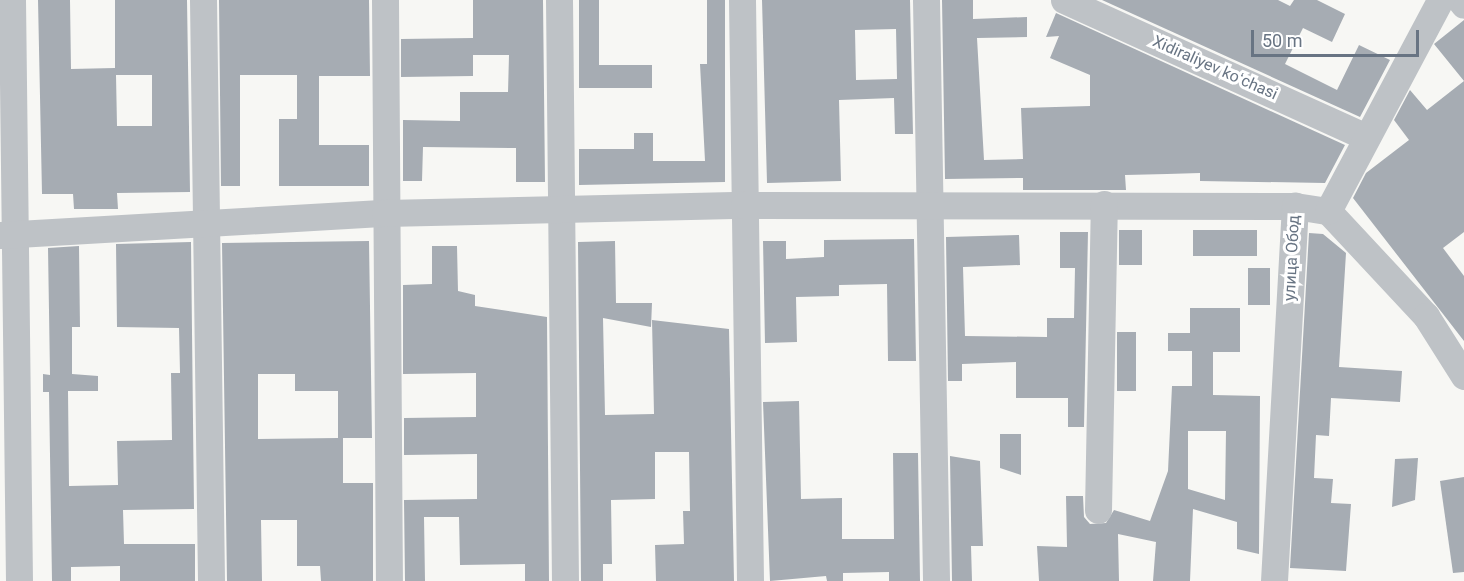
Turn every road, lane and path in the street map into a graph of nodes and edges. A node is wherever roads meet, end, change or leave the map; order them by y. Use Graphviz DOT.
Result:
graph roads {
  1 [pos="12,0"];
  2 [pos="203,0"];
  3 [pos="385,0"];
  4 [pos="559,0"];
  5 [pos="742,0"];
  6 [pos="926,0"];
  7 [pos="1064,0"];
  8 [pos="1440,0"];
  9 [pos="1460,0"];
  10 [pos="1464,5"];
  11 [pos="1366,137"];
  12 [pos="1104,204"];
  13 [pos="744,205"];
  14 [pos="1295,206"];
  15 [pos="928,207"];
  16 [pos="561,209"];
  17 [pos="1328,211"];
  18 [pos="385,213"];
  19 [pos="206,221"];
  20 [pos="7,235"];
  21 [pos="1464,376"];
  22 [pos="1098,510"];
  23 [pos="19,581"];
  24 [pos="211,581"];
  25 [pos="388,581"];
  26 [pos="565,581"];
  27 [pos="750,581"];
  28 [pos="936,581"];
  29 [pos="1274,581"];
  1 -- 20 [label="street"];
  2 -- 19 [label="street"];
  3 -- 18 [label="street"];
  4 -- 16 [label="street"];
  5 -- 13 [label="street"];
  6 -- 15 [label="street"];
  7 -- 11 [label="street, Xidiraliyev koʻchasi"];
  8 -- 11 [label="street"];
  9 -- 10 [label="street"];
  11 -- 17 [label="street"];
  12 -- 14 [label="street"];
  12 -- 15 [label="street"];
  12 -- 22 [label="street"];
  13 -- 15 [label="street"];
  13 -- 16 [label="street"];
  13 -- 27 [label="street"];
  14 -- 17 [label="street, улица Обод"];
  14 -- 29 [label="street, улица Обод"];
  15 -- 28 [label="street"];
  16 -- 18 [label="street"];
  16 -- 26 [label="street"];
  17 -- 21 [label="street"];
  18 -- 19 [label="street"];
  18 -- 25 [label="street"];
  19 -- 20 [label="street"];
  19 -- 24 [label="street"];
  20 -- 23 [label="street"];
}
